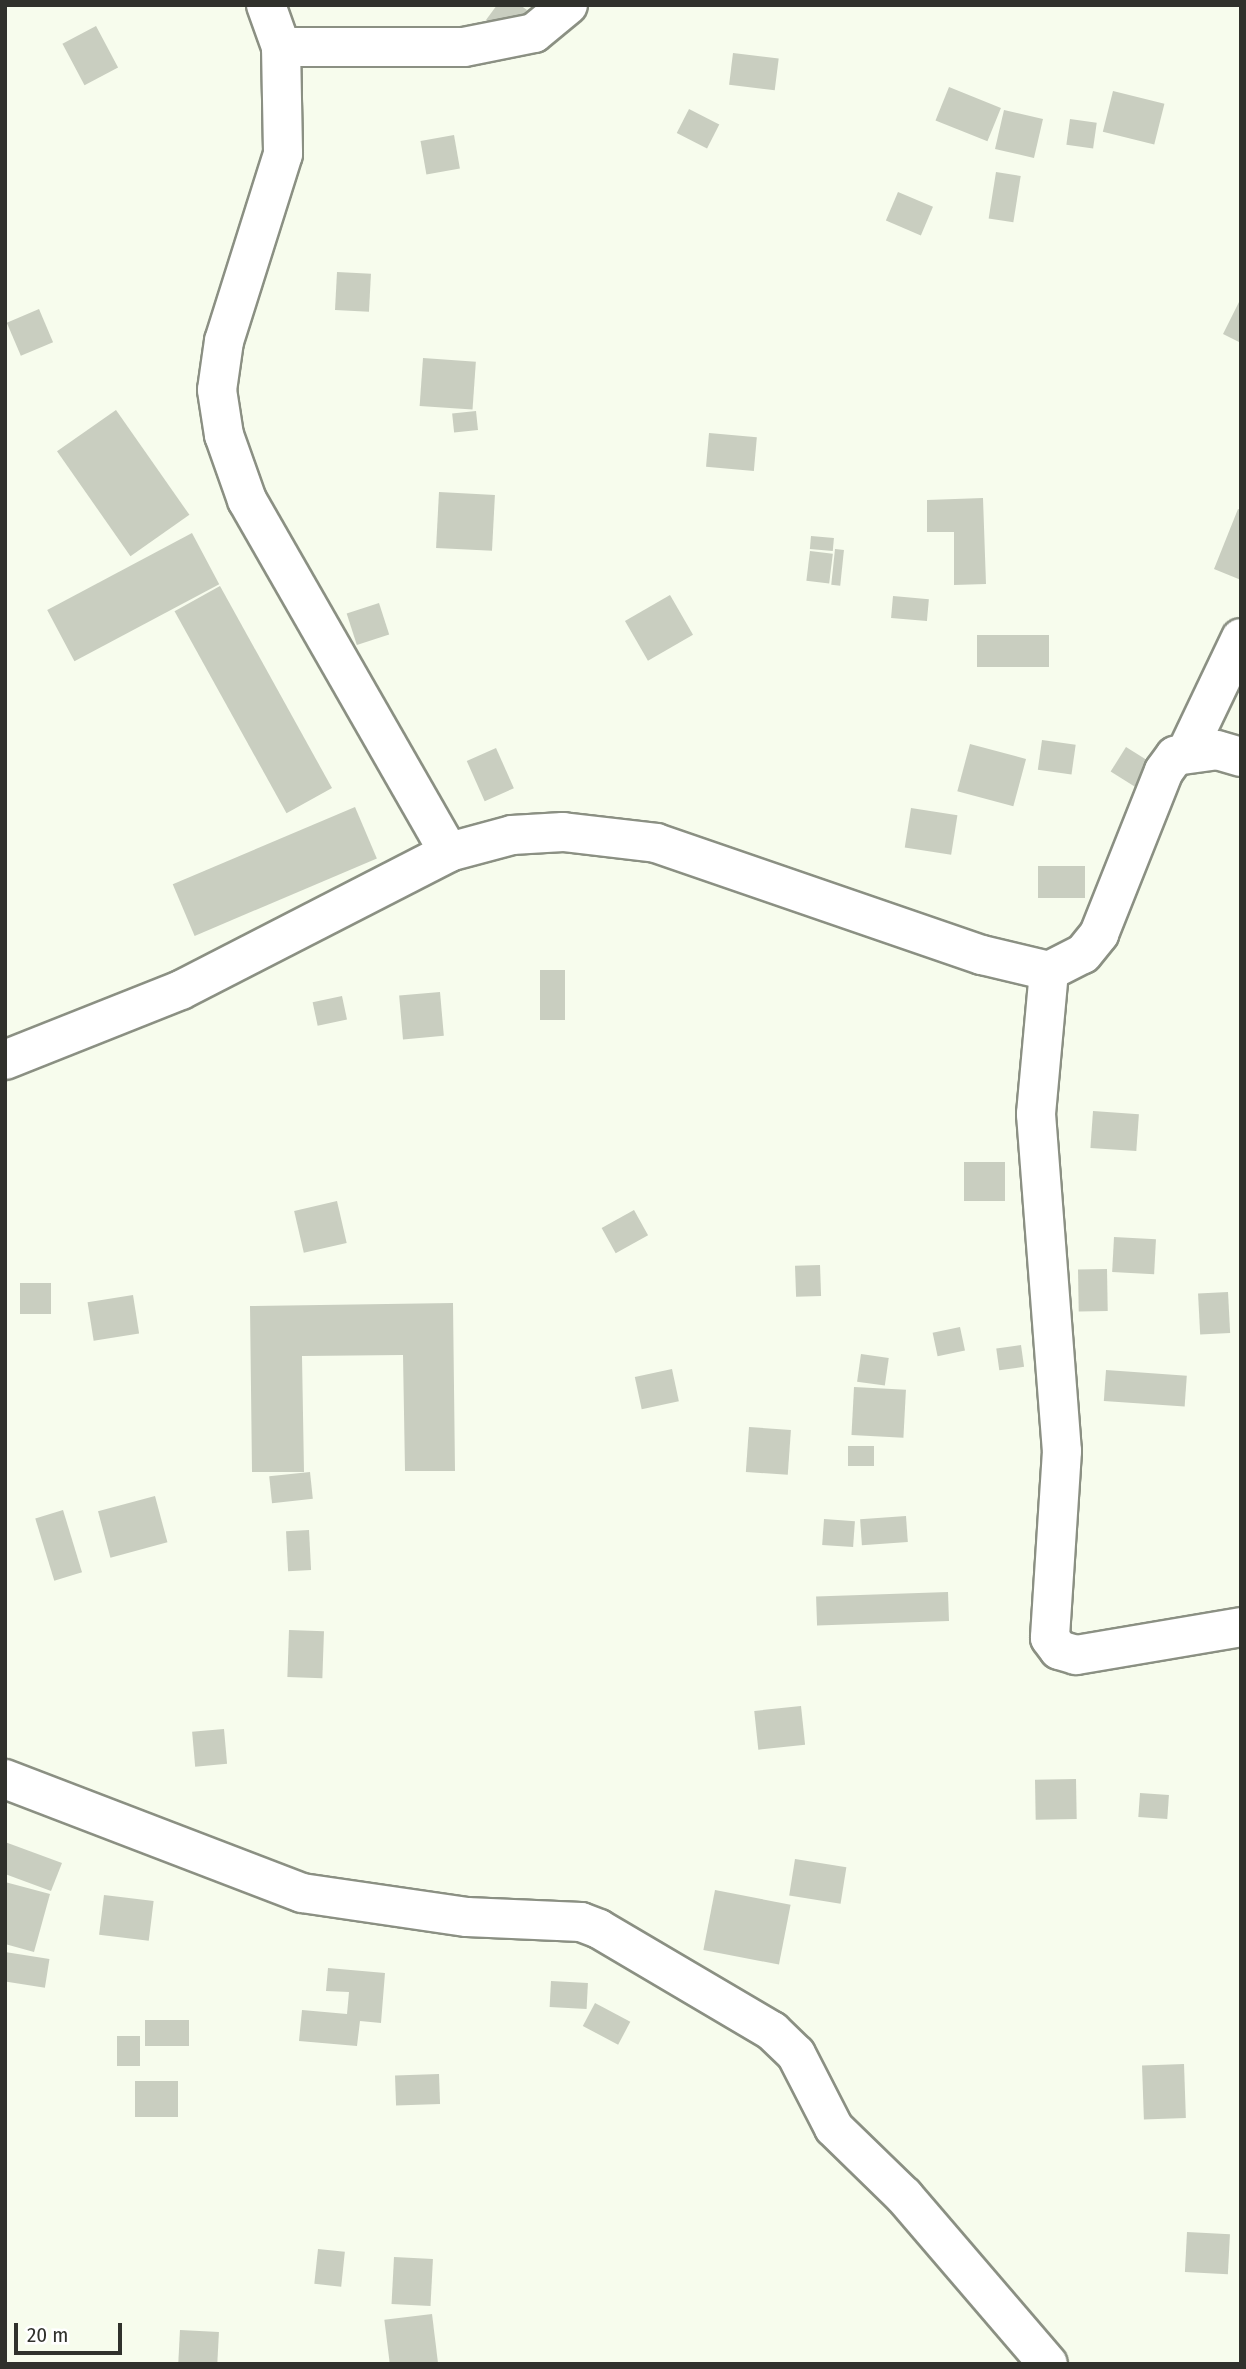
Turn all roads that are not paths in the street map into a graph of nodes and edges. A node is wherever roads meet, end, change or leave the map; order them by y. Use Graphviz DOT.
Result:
graph roads {
  1 [pos="266,5"];
  2 [pos="568,5"];
  3 [pos="281,47"];
  4 [pos="1241,638"];
  5 [pos="1187,751"];
  6 [pos="1241,757"];
  7 [pos="449,852"];
  8 [pos="1049,971"];
  9 [pos="5,1060"];
  10 [pos="1241,1627"];
  11 [pos="5,1779"];
  12 [pos="1048,2364"];
  1 -- 3 [label="street"];
  2 -- 3 [label="street"];
  3 -- 7 [label="street"];
  4 -- 5 [label="street"];
  5 -- 6 [label="street"];
  5 -- 8 [label="street"];
  7 -- 8 [label="street"];
  7 -- 9 [label="street"];
  8 -- 10 [label="street"];
  11 -- 12 [label="street"];
}
